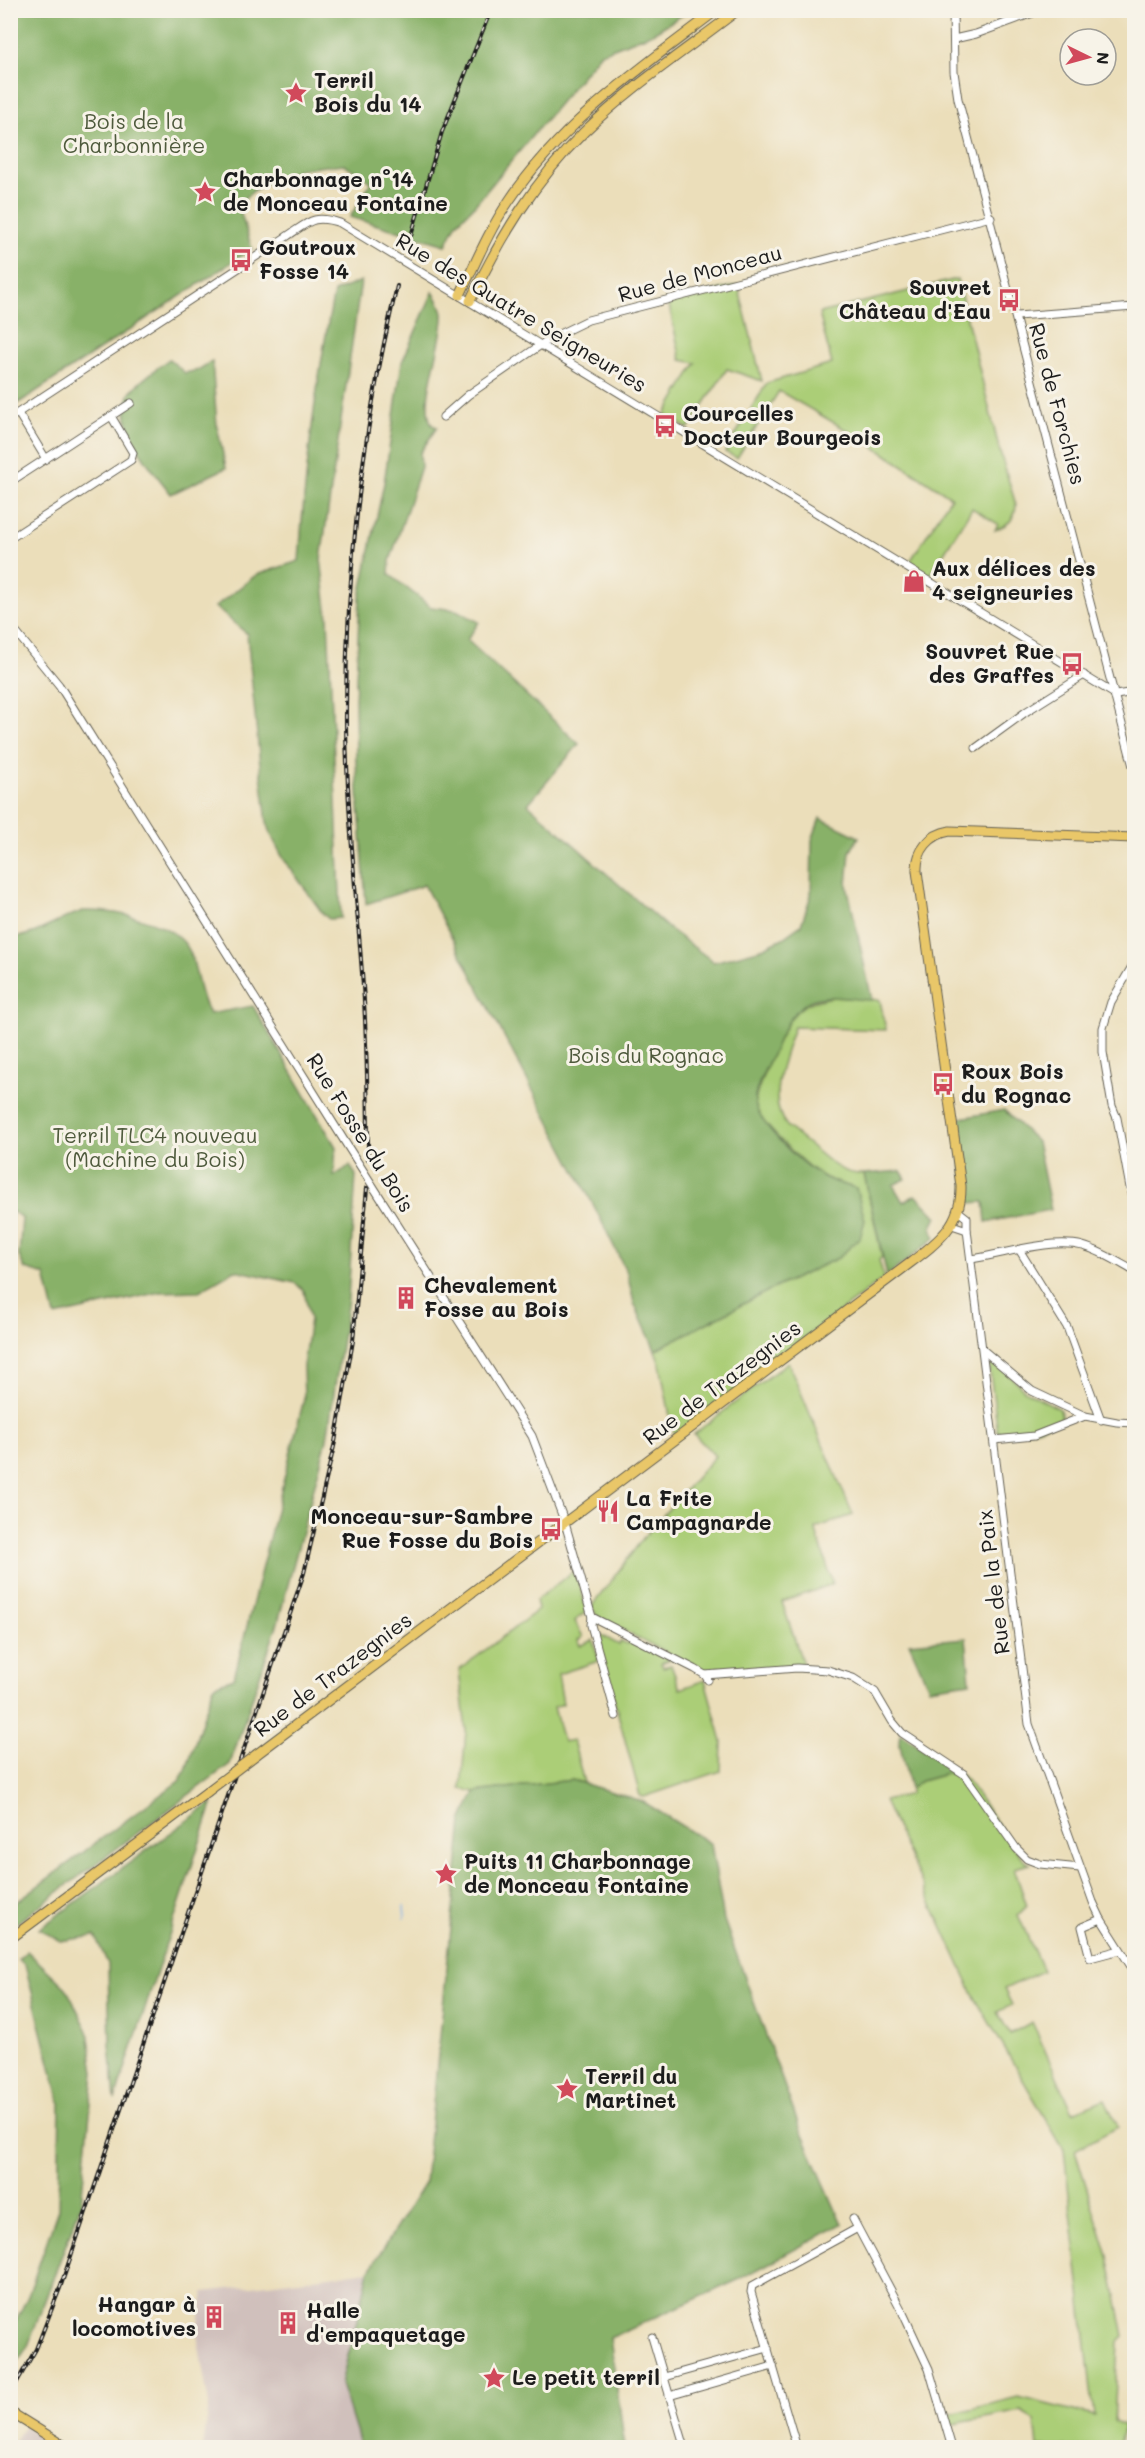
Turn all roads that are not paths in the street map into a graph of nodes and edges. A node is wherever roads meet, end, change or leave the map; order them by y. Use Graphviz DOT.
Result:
graph roads {
  1 [pos="717,10"];
  2 [pos="738,10"];
  3 [pos="953,10"];
  4 [pos="1041,10"];
  5 [pos="954,39"];
  6 [pos="990,218"];
  7 [pos="460,295"];
  8 [pos="470,302"];
  9 [pos="1134,307"];
  10 [pos="1017,316"];
  11 [pos="541,345"];
  12 [pos="131,403"];
  13 [pos="18,413"];
  14 [pos="111,416"];
  15 [pos="443,417"];
  16 [pos="10,418"];
  17 [pos="46,459"];
  18 [pos="10,482"];
  19 [pos="10,535"];
  20 [pos="10,625"];
  21 [pos="1084,675"];
  22 [pos="1134,692"];
  23 [pos="1116,695"];
  24 [pos="976,748"];
  25 [pos="1134,770"];
  26 [pos="1134,838"];
  27 [pos="1134,963"];
  28 [pos="1126,977"];
  29 [pos="1134,979"];
  30 [pos="1134,1209"];
  31 [pos="958,1211"];
  32 [pos="952,1225"];
  33 [pos="967,1230"];
  34 [pos="1020,1251"];
  35 [pos="971,1259"];
  36 [pos="1134,1270"];
  37 [pos="983,1350"];
  38 [pos="1086,1416"];
  39 [pos="1101,1420"];
  40 [pos="1134,1423"];
  41 [pos="994,1440"];
  42 [pos="566,1523"];
  43 [pos="592,1617"];
  44 [pos="616,1716"];
  45 [pos="1080,1868"];
  46 [pos="1101,1919"];
  47 [pos="10,1939"];
  48 [pos="1120,1950"];
  49 [pos="1134,1956"];
  50 [pos="1133,1969"];
  51 [pos="853,2219"];
  52 [pos="856,2229"];
  53 [pos="652,2337"];
  54 [pos="768,2348"];
  55 [pos="773,2366"];
  56 [pos="664,2377"];
  57 [pos="669,2396"];
  58 [pos="10,2412"];
  59 [pos="68,2448"];
  60 [pos="685,2448"];
  61 [pos="798,2448"];
  62 [pos="952,2448"];
  1 -- 7 [label="main road"];
  2 -- 8 [label="main road"];
  3 -- 5 [label="street, Rue de Forchies"];
  4 -- 5 [label="street"];
  5 -- 6 [label="street, Rue de Forchies"];
  6 -- 10 [label="street, Rue de Forchies"];
  6 -- 11 [label="street, Rue de Monceau"];
  7 -- 8 [label="street, Rue des Quatre Seigneuries"];
  7 -- 13 [label="street, Rue des Quatre Seigneuries"];
  8 -- 11 [label="street, Rue des Quatre Seigneuries"];
  9 -- 10 [label="street"];
  10 -- 23 [label="street, Rue de Forchies"];
  11 -- 15 [label="street, Rue de Monceau"];
  11 -- 21 [label="street, Rue des Quatre Seigneuries"];
  12 -- 14 [label="street"];
  13 -- 16 [label="street"];
  13 -- 17 [label="street"];
  14 -- 17 [label="street"];
  14 -- 19 [label="street"];
  17 -- 18 [label="street"];
  20 -- 42 [label="street, Rue Fosse du Bois"];
  21 -- 23 [label="street, Rue des Quatre Seigneuries"];
  21 -- 24 [label="street"];
  22 -- 23 [label="street"];
  23 -- 25 [label="street, Rue de Forchies"];
  26 -- 31 [label="main road, Rue de Trazegnies"];
  27 -- 28 [label="street"];
  28 -- 29 [label="street"];
  28 -- 30 [label="street"];
  31 -- 32 [label="main road, Rue de Trazegnies"];
  31 -- 33 [label="street, Rue de la Paix"];
  32 -- 33 [label="street"];
  32 -- 42 [label="main road, Rue de Trazegnies"];
  33 -- 35 [label="street, Rue de la Paix"];
  34 -- 35 [label="street"];
  34 -- 36 [label="street"];
  34 -- 39 [label="street"];
  35 -- 37 [label="street, Rue de la Paix"];
  37 -- 38 [label="street"];
  37 -- 41 [label="street, Rue de la Paix"];
  38 -- 39 [label="street"];
  38 -- 41 [label="street"];
  39 -- 40 [label="street"];
  41 -- 45 [label="street, Rue de la Paix"];
  42 -- 43 [label="street, Rue Fosse du Bois"];
  42 -- 47 [label="main road, Rue de Trazegnies, bridge"];
  43 -- 44 [label="street, Rue Fosse du Bois"];
  43 -- 45 [label="street"];
  45 -- 46 [label="street, Rue de la Paix"];
  46 -- 48 [label="street, Rue de la Paix"];
  46 -- 48 [label="street"];
  48 -- 50 [label="street, Rue de la Paix"];
  49 -- 50 [label="street, Rue de la Paix"];
  51 -- 52 [label="street"];
  52 -- 54 [label="street"];
  52 -- 62 [label="street"];
  53 -- 56 [label="street"];
  54 -- 55 [label="street"];
  54 -- 56 [label="street"];
  55 -- 57 [label="street"];
  55 -- 61 [label="street"];
  56 -- 57 [label="street"];
  57 -- 60 [label="street"];
  58 -- 59 [label="main road"];
}
